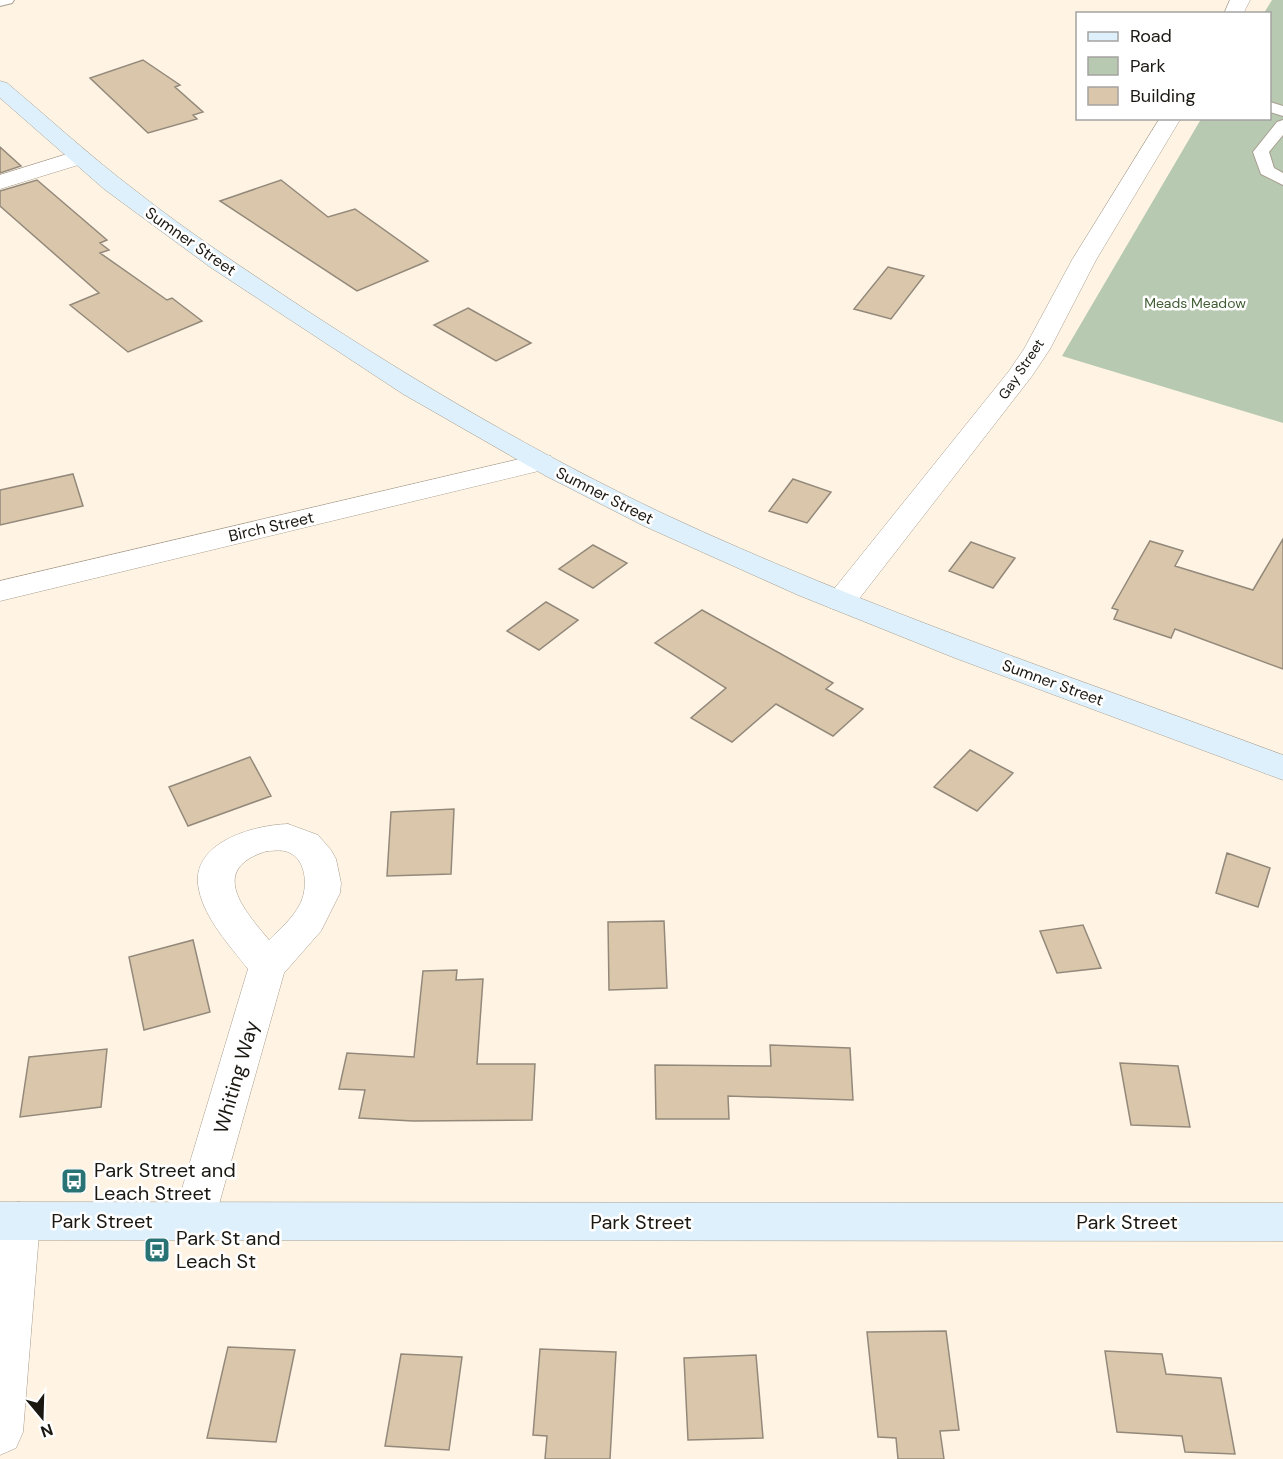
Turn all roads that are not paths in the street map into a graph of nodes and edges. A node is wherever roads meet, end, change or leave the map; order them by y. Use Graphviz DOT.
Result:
graph roads {
  1 [pos="7,0"];
  2 [pos="0,2"];
  3 [pos="0,87"];
  4 [pos="1170,120"];
  5 [pos="1283,125"];
  6 [pos="80,156"];
  7 [pos="1283,180"];
  8 [pos="0,182"];
  9 [pos="541,462"];
  10 [pos="0,591"];
  11 [pos="842,601"];
  12 [pos="1283,768"];
  13 [pos="268,966"];
  14 [pos="9,1221"];
  15 [pos="193,1222"];
  16 [pos="1283,1222"];
  17 [pos="0,1432"];
  1 -- 2 [label="lane"];
  3 -- 6 [label="main road, Sumner Street"];
  4 -- 11 [label="street, Gay Street"];
  5 -- 7 [label="lane"];
  6 -- 8 [label="street"];
  6 -- 9 [label="main road, Sumner Street"];
  9 -- 10 [label="street, Birch Street"];
  9 -- 11 [label="main road, Sumner Street"];
  11 -- 12 [label="main road, Sumner Street"];
  13 -- 15 [label="street, Whiting Way"];
  14 -- 15 [label="main road, Park Street"];
  14 -- 17 [label="street"];
  15 -- 16 [label="main road, Park Street"];
}
